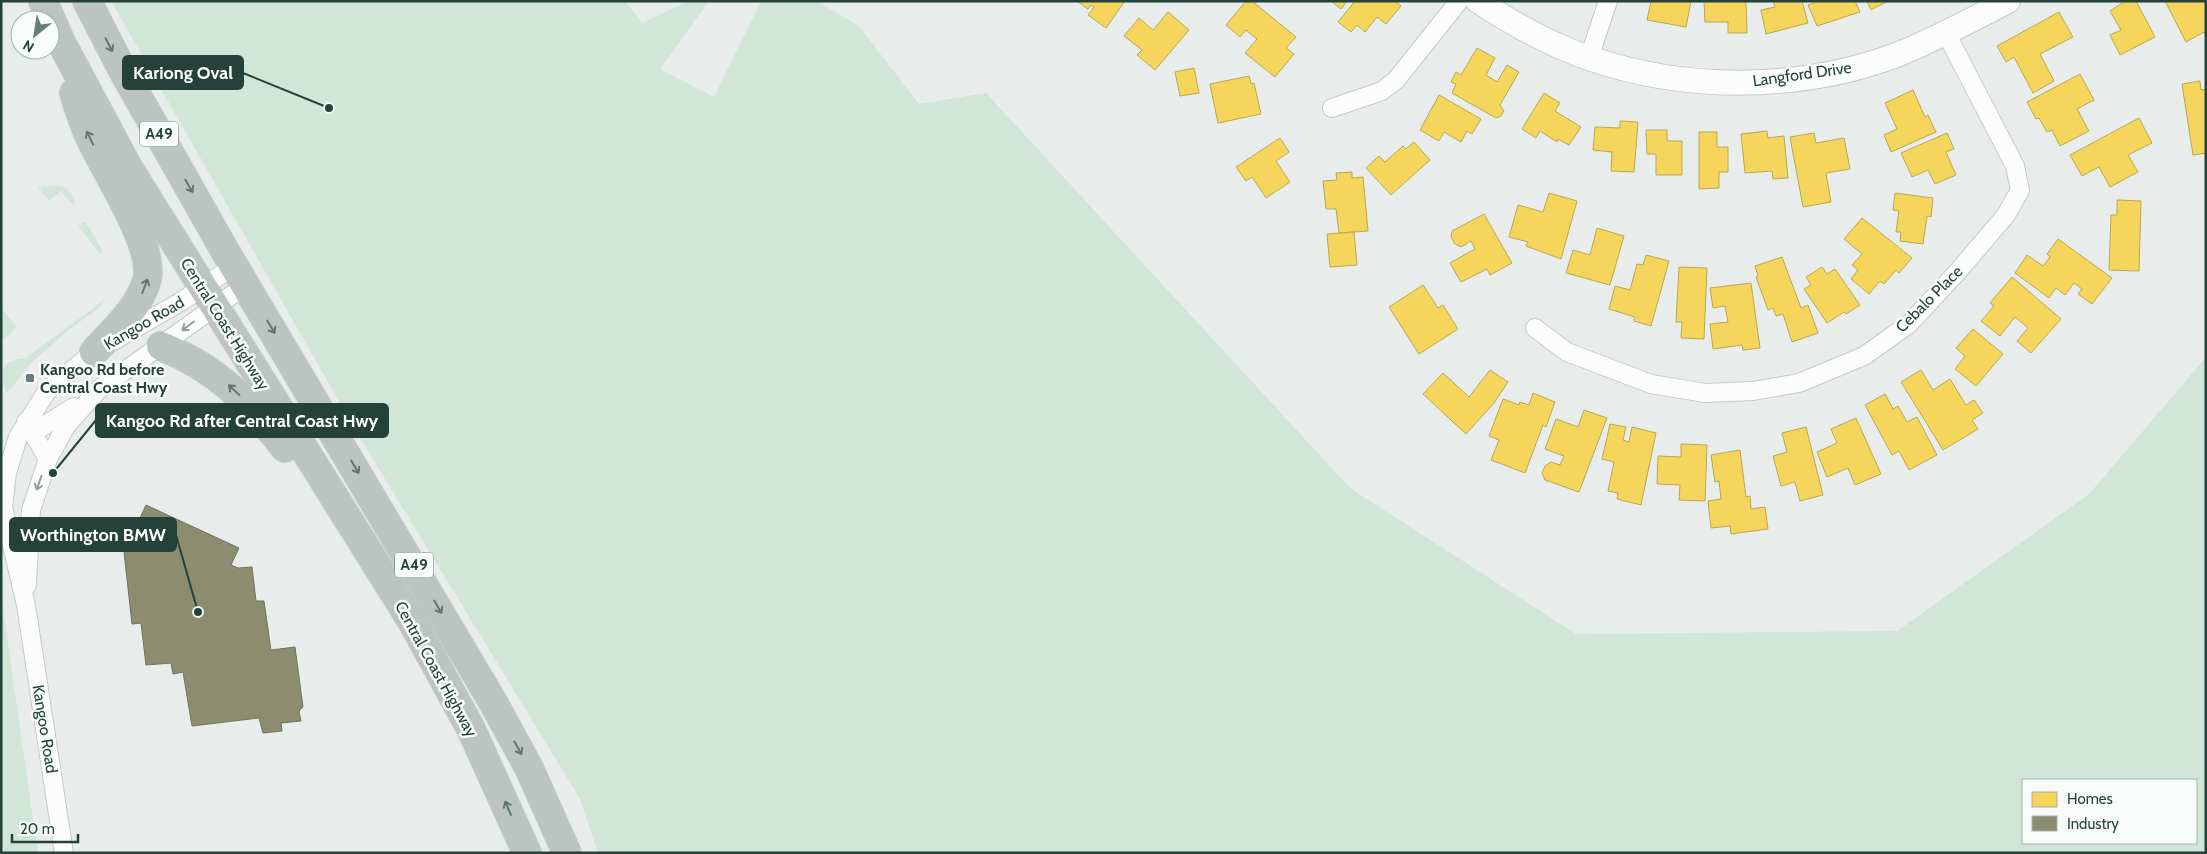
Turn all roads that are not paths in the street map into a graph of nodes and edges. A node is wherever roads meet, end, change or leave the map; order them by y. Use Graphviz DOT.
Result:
graph roads {
  1 [pos="43,1"];
  2 [pos="87,1"];
  3 [pos="1459,1"];
  4 [pos="1478,1"];
  5 [pos="1608,1"];
  6 [pos="2008,1"];
  7 [pos="1946,33"];
  8 [pos="61,42"];
  9 [pos="1589,58"];
  10 [pos="1332,108"];
  11 [pos="240,276"];
  12 [pos="208,297"];
  13 [pos="1535,328"];
  14 [pos="161,346"];
  15 [pos="94,352"];
  16 [pos="99,389"];
  17 [pos="26,422"];
  18 [pos="48,459"];
  19 [pos="384,577"];
  20 [pos="26,605"];
  21 [pos="64,853"];
  22 [pos="527,853"];
  23 [pos="567,853"];
  1 -- 8 [label="highway, Central Coast Highway / A49"];
  2 -- 11 [label="highway, Central Coast Highway / A49, one-way"];
  3 -- 10 [label="street"];
  4 -- 9 [label="street, Langford Drive"];
  5 -- 9 [label="street"];
  6 -- 7 [label="street, Langford Drive"];
  7 -- 9 [label="street, Langford Drive"];
  7 -- 13 [label="street, Cebalo Place"];
  8 -- 12 [label="highway, Central Coast Highway / A49"];
  15 -- 8 [label="highway, one-way"];
  11 -- 12 [label="street, Kangoo Road"];
  11 -- 23 [label="highway, Central Coast Highway / A49, one-way"];
  12 -- 14 [label="street, Kangoo Road, one-way"];
  12 -- 15 [label="street, Kangoo Road"];
  12 -- 19 [label="highway, Central Coast Highway / A49"];
  14 -- 16 [label="street, Kangoo Road"];
  19 -- 14 [label="highway, one-way"];
  15 -- 17 [label="street, Kangoo Road"];
  16 -- 17 [label="street"];
  16 -- 18 [label="street, Kangoo Road"];
  17 -- 18 [label="street"];
  17 -- 20 [label="street, Kangoo Road"];
  18 -- 20 [label="street, Kangoo Road, one-way"];
  22 -- 19 [label="highway, Central Coast Highway / A49, one-way"];
  20 -- 21 [label="street, Kangoo Road"];
}
